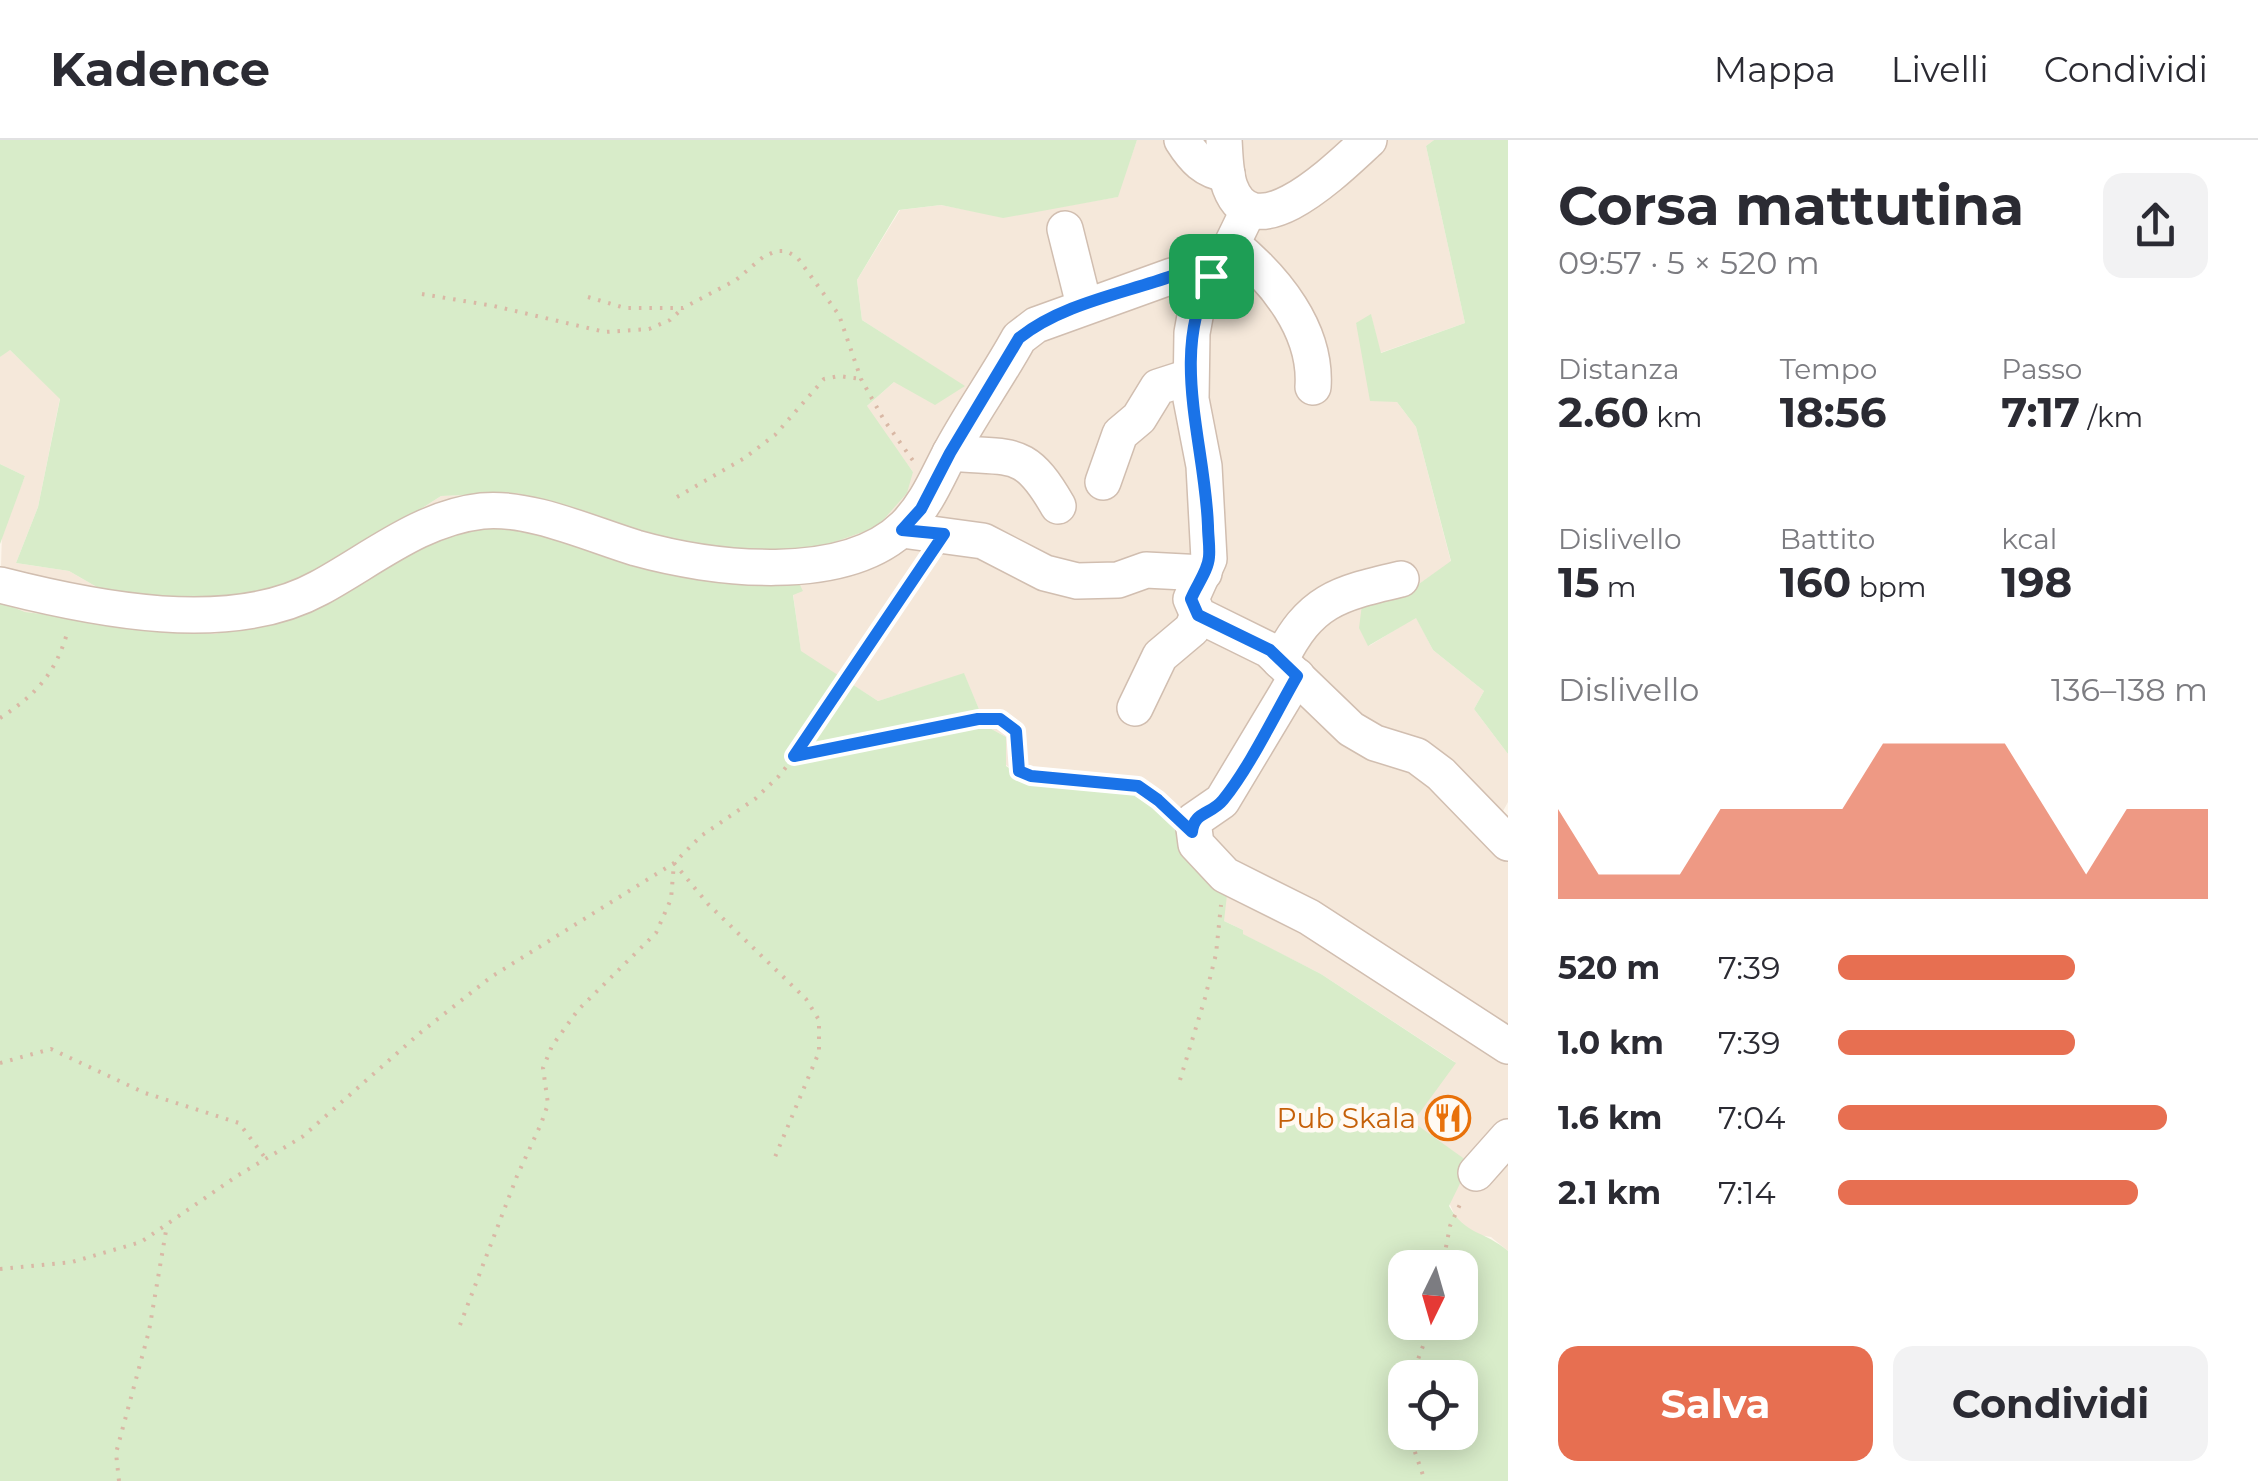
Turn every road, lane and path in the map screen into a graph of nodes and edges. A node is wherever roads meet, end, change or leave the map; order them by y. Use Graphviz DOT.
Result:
graph roads {
  1 [pos="1182,140"];
  2 [pos="1369,140"];
  3 [pos="1226,157"];
  4 [pos="1248,211"];
  5 [pos="1065,229"];
  6 [pos="1232,244"];
  7 [pos="1211,276"];
  8 [pos="422,294"];
  9 [pos="588,296"];
  10 [pos="1084,305"];
  11 [pos="684,308"];
  12 [pos="1189,376"];
  13 [pos="861,379"];
  14 [pos="1313,388"];
  15 [pos="943,467"];
  16 [pos="1104,482"];
  17 [pos="678,497"];
  18 [pos="1058,506"];
  19 [pos="902,530"];
  20 [pos="944,534"];
  21 [pos="1204,573"];
  22 [pos="1401,579"];
  23 [pos="0,585"];
  24 [pos="73,604"];
  25 [pos="1198,615"];
  26 [pos="1288,669"];
  27 [pos="1134,708"];
  28 [pos="0,718"];
  29 [pos="794,756"];
  30 [pos="1192,832"];
  31 [pos="1508,843"];
  32 [pos="674,863"];
  33 [pos="1225,875"];
  34 [pos="1508,1046"];
  35 [pos="0,1063"];
  36 [pos="1180,1080"];
  37 [pos="1508,1136"];
  38 [pos="775,1157"];
  39 [pos="268,1160"];
  40 [pos="1476,1174"];
  41 [pos="167,1225"];
  42 [pos="1445,1250"];
  43 [pos="0,1269"];
  44 [pos="460,1325"];
  45 [pos="1414,1450"];
  46 [pos="118,1481"];
  47 [pos="1425,1481"];
  1 -- 3 [label="street"];
  2 -- 4 [label="street"];
  3 -- 4 [label="street"];
  4 -- 6 [label="street"];
  5 -- 10 [label="street"];
  6 -- 7 [label="street"];
  6 -- 14 [label="street"];
  7 -- 10 [label="street"];
  7 -- 12 [label="street"];
  8 -- 11 [label="path"];
  9 -- 11 [label="path"];
  10 -- 15 [label="street"];
  11 -- 13 [label="path"];
  12 -- 16 [label="street"];
  12 -- 21 [label="street"];
  13 -- 15 [label="path"];
  13 -- 17 [label="path"];
  15 -- 18 [label="street"];
  15 -- 19 [label="street"];
  19 -- 20 [label="street"];
  19 -- 24 [label="street"];
  20 -- 21 [label="street"];
  20 -- 29 [label="path"];
  21 -- 25 [label="street"];
  22 -- 26 [label="street"];
  23 -- 24 [label="street"];
  24 -- 28 [label="path"];
  25 -- 26 [label="street"];
  25 -- 27 [label="street"];
  26 -- 30 [label="street"];
  26 -- 31 [label="street"];
  29 -- 30 [label="path"];
  29 -- 32 [label="path"];
  30 -- 33 [label="street"];
  32 -- 38 [label="path"];
  32 -- 39 [label="path"];
  32 -- 44 [label="path"];
  33 -- 34 [label="street"];
  33 -- 36 [label="path"];
  35 -- 39 [label="path"];
  37 -- 40 [label="street"];
  39 -- 41 [label="path"];
  40 -- 42 [label="path"];
  41 -- 43 [label="path"];
  41 -- 46 [label="path"];
  45 -- 47 [label="path"];
}
